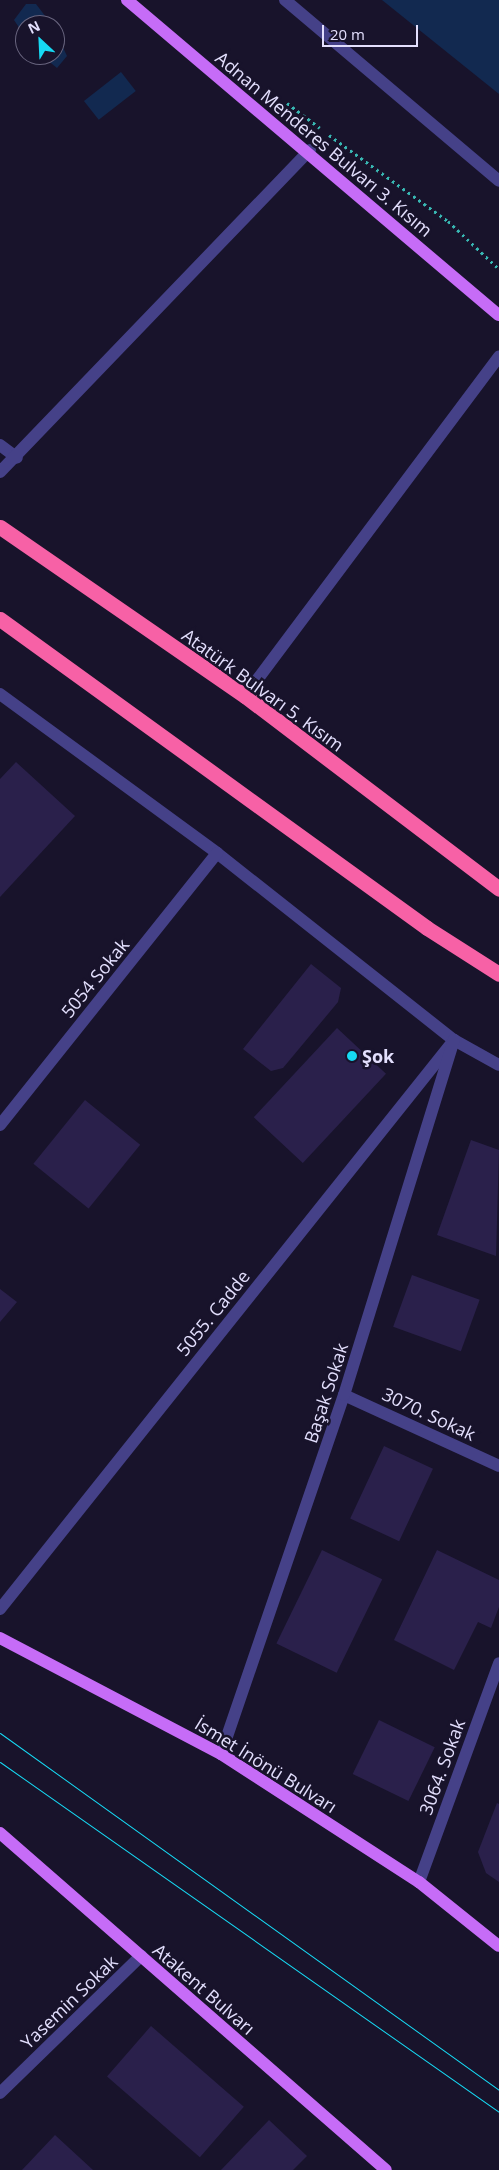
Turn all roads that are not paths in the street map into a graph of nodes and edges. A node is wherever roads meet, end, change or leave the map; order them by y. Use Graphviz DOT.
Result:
graph roads {
  1 [pos="127,0"];
  2 [pos="285,0"];
  3 [pos="310,150"];
  4 [pos="499,181"];
  5 [pos="499,314"];
  6 [pos="499,356"];
  7 [pos="0,445"];
  8 [pos="17,458"];
  9 [pos="0,472"];
  10 [pos="0,527"];
  11 [pos="0,619"];
  12 [pos="0,695"];
  13 [pos="244,696"];
  14 [pos="217,853"];
  15 [pos="499,890"];
  16 [pos="499,974"];
  17 [pos="454,1040"];
  18 [pos="499,1064"];
  19 [pos="0,1125"];
  20 [pos="344,1395"];
  21 [pos="499,1466"];
  22 [pos="0,1609"];
  23 [pos="0,1638"];
  24 [pos="499,1663"];
  25 [pos="221,1754"];
  26 [pos="0,1834"];
  27 [pos="419,1882"];
  28 [pos="499,1946"];
  29 [pos="141,1956"];
  30 [pos="0,2094"];
  31 [pos="386,2170"];
  1 -- 3 [label="main road, Adnan Menderes Bulvarı 3. Kısım"];
  2 -- 4 [label="street"];
  3 -- 5 [label="main road, Adnan Menderes Bulvarı 3. Kısım"];
  3 -- 8 [label="street"];
  6 -- 13 [label="street"];
  7 -- 8 [label="street"];
  8 -- 9 [label="street"];
  10 -- 13 [label="highway, Atatürk Bulvarı 5. Kısım"];
  11 -- 16 [label="highway"];
  12 -- 14 [label="street"];
  13 -- 15 [label="highway, Atatürk Bulvarı 5. Kısım"];
  14 -- 17 [label="street"];
  14 -- 19 [label="street, 5054 Sokak"];
  17 -- 18 [label="street"];
  17 -- 20 [label="street, Başak Sokak"];
  17 -- 22 [label="street, 5055. Cadde"];
  20 -- 21 [label="street, 3070. Sokak"];
  20 -- 25 [label="street, Başak Sokak"];
  23 -- 25 [label="main road, İsmet İnönü Bulvarı"];
  24 -- 27 [label="street, 3064. Sokak"];
  25 -- 27 [label="main road, İsmet İnönü Bulvarı"];
  26 -- 29 [label="main road, Atakent Bulvarı"];
  27 -- 28 [label="main road, İsmet İnönü Bulvarı"];
  29 -- 30 [label="street, Yasemin Sokak"];
  29 -- 31 [label="main road, Atakent Bulvarı"];
}
